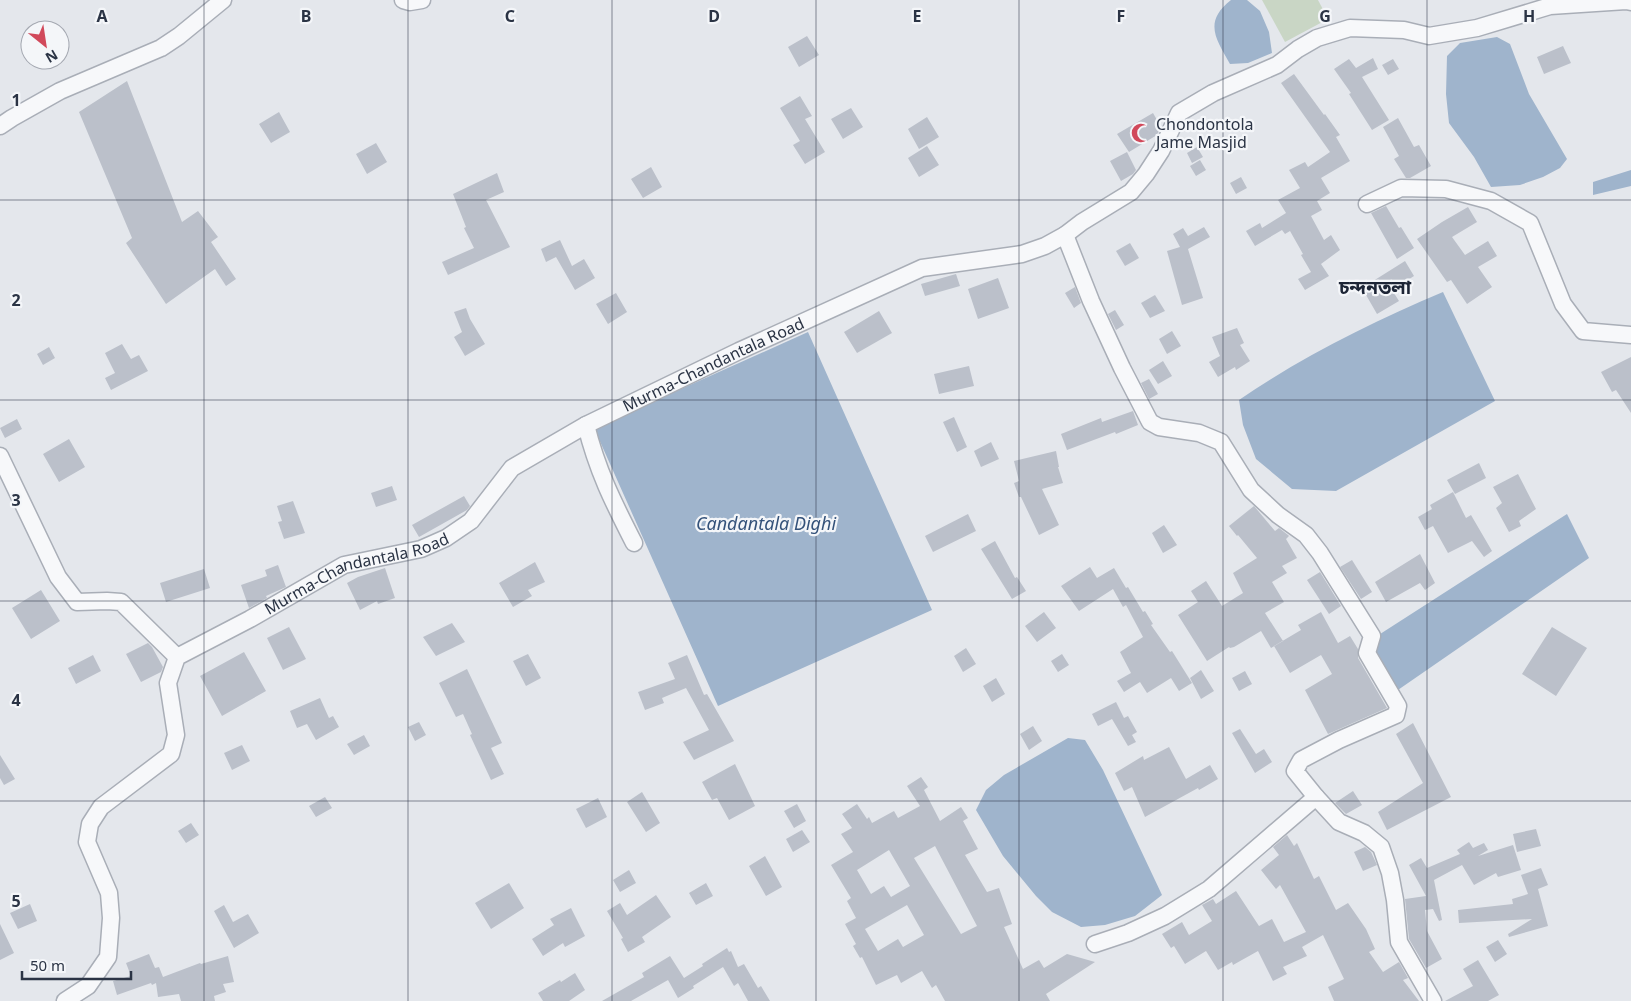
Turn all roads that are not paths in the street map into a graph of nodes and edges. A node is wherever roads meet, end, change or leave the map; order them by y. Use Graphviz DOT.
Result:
graph roads {
  1 [pos="223,0"];
  2 [pos="403,0"];
  3 [pos="422,0"];
  4 [pos="1631,2"];
  5 [pos="0,126"];
  6 [pos="1367,204"];
  7 [pos="1065,235"];
  8 [pos="1631,335"];
  9 [pos="586,425"];
  10 [pos="0,456"];
  11 [pos="634,543"];
  12 [pos="177,657"];
  13 [pos="1316,797"];
  14 [pos="1095,944"];
  15 [pos="65,1001"];
  16 [pos="1433,1001"];
  1 -- 5 [label="street"];
  2 -- 3 [label="street"];
  4 -- 7 [label="street, Murma-Chandantala Road"];
  6 -- 8 [label="street"];
  7 -- 9 [label="street, Murma-Chandantala Road"];
  7 -- 13 [label="street"];
  9 -- 11 [label="street"];
  9 -- 12 [label="street, Murma-Chandantala Road"];
  10 -- 12 [label="street"];
  12 -- 15 [label="street"];
  13 -- 14 [label="street"];
  13 -- 16 [label="street"];
}
